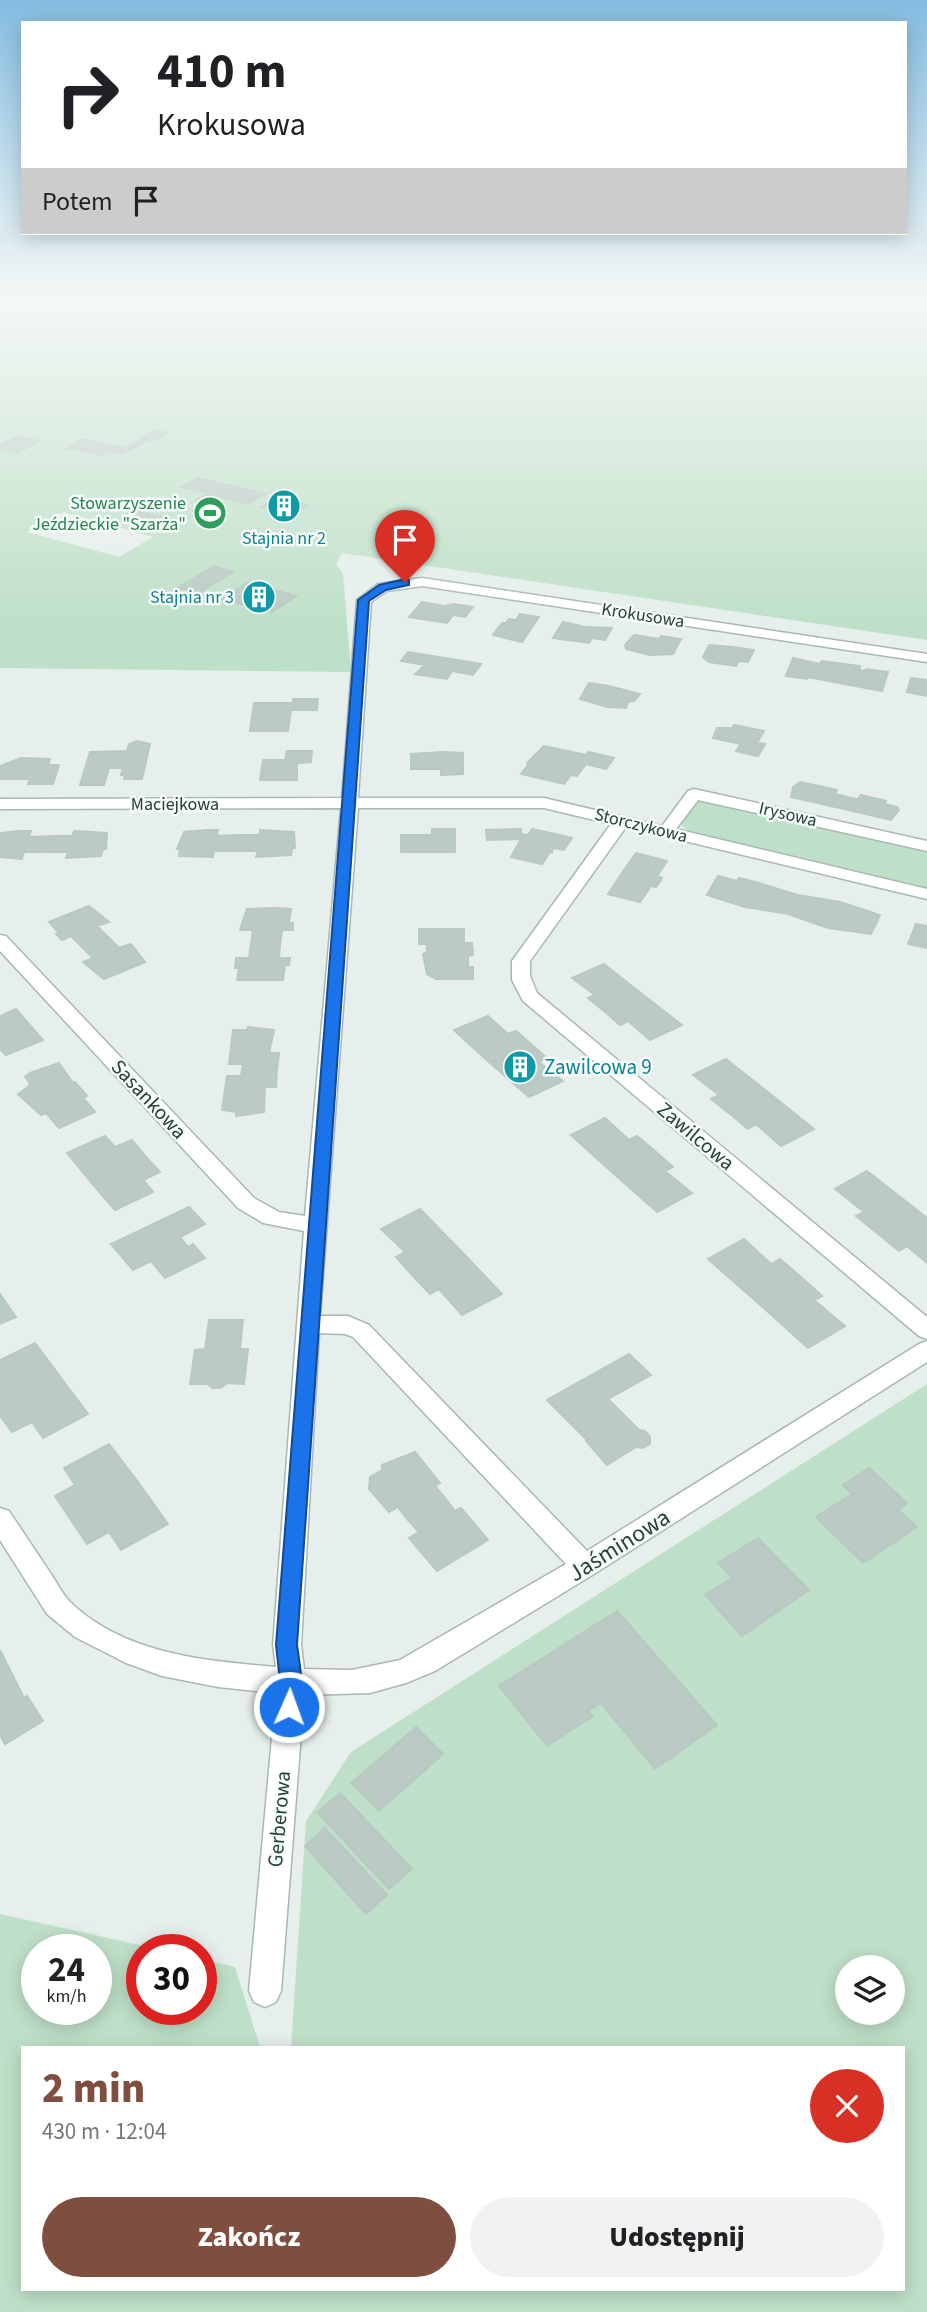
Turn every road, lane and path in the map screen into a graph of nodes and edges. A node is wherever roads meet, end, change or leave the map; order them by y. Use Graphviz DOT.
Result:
graph roads {
  1 [pos="363,600"];
  2 [pos="927,658"];
  3 [pos="350,803"];
  4 [pos="0,804"];
  5 [pos="622,821"];
  6 [pos="666,832"];
  7 [pos="927,846"];
  8 [pos="927,894"];
  9 [pos="0,940"];
  10 [pos="316,1224"];
  11 [pos="310,1324"];
  12 [pos="927,1329"];
  13 [pos="927,1350"];
  14 [pos="0,1519"];
  15 [pos="585,1566"];
  16 [pos="291,1681"];
  17 [pos="265,1992"];
  1 -- 2 [label="street, Krokusowa"];
  1 -- 3 [label="street, Gerberowa"];
  3 -- 4 [label="street, Maciejkowa"];
  3 -- 5 [label="street, Storczykowa"];
  3 -- 10 [label="street, Gerberowa"];
  5 -- 6 [label="street, Storczykowa"];
  5 -- 12 [label="street, Zawilcowa"];
  6 -- 7 [label="street, Irysowa"];
  6 -- 8 [label="street, Storczykowa"];
  9 -- 10 [label="street, Sasankowa"];
  10 -- 11 [label="street, Gerberowa"];
  11 -- 15 [label="street"];
  11 -- 16 [label="street, Gerberowa"];
  13 -- 15 [label="street, Jaśminowa"];
  14 -- 16 [label="street, Jaśminowa"];
  15 -- 16 [label="street, Jaśminowa"];
  16 -- 17 [label="street, Gerberowa"];
}
